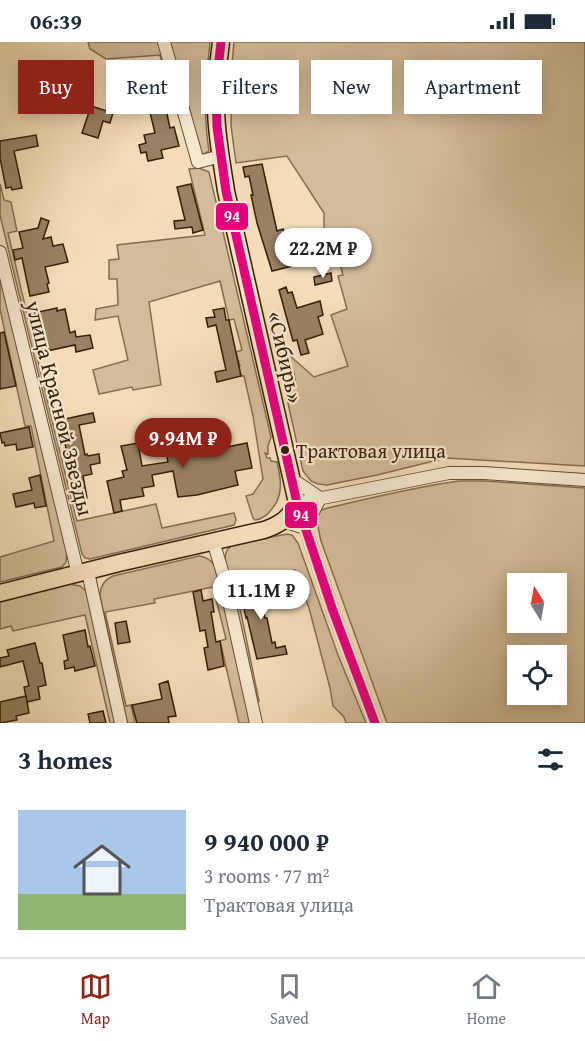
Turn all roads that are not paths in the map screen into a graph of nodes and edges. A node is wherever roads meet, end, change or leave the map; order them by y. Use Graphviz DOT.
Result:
graph roads {
  1 [pos="164,42"];
  2 [pos="221,42"];
  3 [pos="220,156"];
  4 [pos="0,252"];
  5 [pos="292,479"];
  6 [pos="585,480"];
  7 [pos="320,498"];
  8 [pos="297,503"];
  9 [pos="283,521"];
  10 [pos="305,528"];
  11 [pos="213,541"];
  12 [pos="83,573"];
  13 [pos="0,593"];
  14 [pos="121,723"];
  15 [pos="256,723"];
  16 [pos="375,723"];
  1 -- 3 [label="street"];
  2 -- 3 [label="highway, «Сибирь»"];
  3 -- 5 [label="highway, «Сибирь»"];
  4 -- 12 [label="street, улица Красной Звезды"];
  5 -- 7 [label="street"];
  5 -- 8 [label="highway, «Сибирь»"];
  6 -- 7 [label="street"];
  7 -- 8 [label="street"];
  7 -- 10 [label="street"];
  8 -- 9 [label="highway"];
  8 -- 10 [label="street"];
  9 -- 10 [label="street"];
  9 -- 11 [label="highway"];
  10 -- 16 [label="street"];
  11 -- 12 [label="highway"];
  11 -- 15 [label="street"];
  12 -- 13 [label="highway"];
  12 -- 14 [label="street, улица Красной Звезды"];
}
